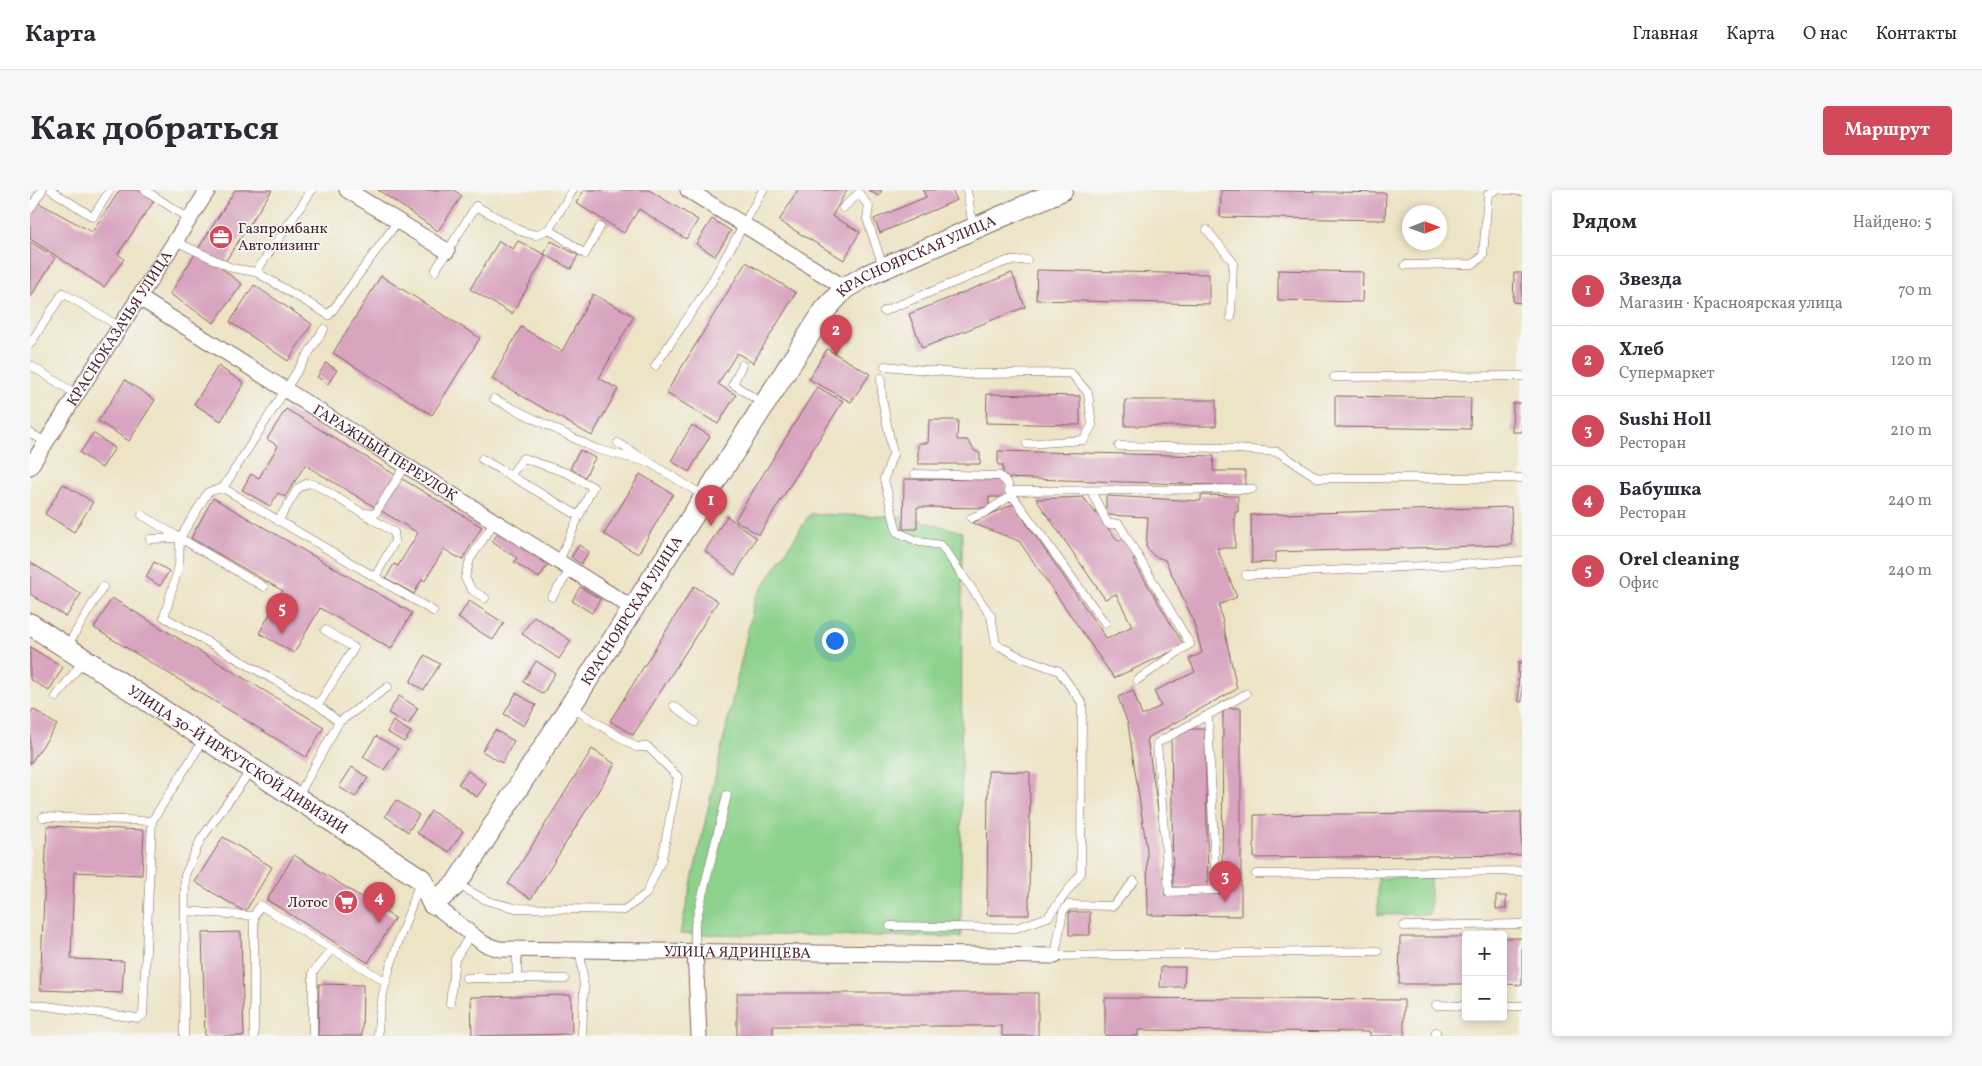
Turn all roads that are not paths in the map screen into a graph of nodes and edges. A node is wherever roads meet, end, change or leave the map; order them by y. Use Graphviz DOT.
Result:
graph roads {
  1 [pos="42,190"];
  2 [pos="51,190"];
  3 [pos="110,190"];
  4 [pos="144,190"];
  5 [pos="208,190"];
  6 [pos="312,190"];
  7 [pos="347,190"];
  8 [pos="573,190"];
  9 [pos="688,190"];
  10 [pos="763,190"];
  11 [pos="967,190"];
  12 [pos="1062,190"];
  13 [pos="1496,190"];
  14 [pos="1504,190"];
  15 [pos="1522,191"];
  16 [pos="843,208"];
  17 [pos="30,209"];
  18 [pos="189,219"];
  19 [pos="398,221"];
  20 [pos="742,224"];
  21 [pos="600,227"];
  22 [pos="549,229"];
  23 [pos="974,229"];
  24 [pos="1207,230"];
  25 [pos="175,241"];
  26 [pos="447,251"];
  27 [pos="1027,260"];
  28 [pos="1405,265"];
  29 [pos="884,268"];
  30 [pos="435,271"];
  31 [pos="256,272"];
  32 [pos="845,288"];
  33 [pos="138,297"];
  34 [pos="884,311"];
  35 [pos="1231,317"];
  36 [pos="120,327"];
  37 [pos="324,329"];
  38 [pos="30,344"];
  39 [pos="30,365"];
  40 [pos="742,365"];
  41 [pos="656,366"];
  42 [pos="885,366"];
  43 [pos="1522,376"];
  44 [pos="1334,377"];
  45 [pos="881,378"];
  46 [pos="286,390"];
  47 [pos="76,394"];
  48 [pos="494,398"];
  49 [pos="763,404"];
  50 [pos="30,433"];
  51 [pos="46,442"];
  52 [pos="618,443"];
  53 [pos="1028,444"];
  54 [pos="1119,446"];
  55 [pos="482,459"];
  56 [pos="651,464"];
  57 [pos="406,465"];
  58 [pos="30,467"];
  59 [pos="915,474"];
  60 [pos="511,475"];
  61 [pos="1522,478"];
  62 [pos="223,488"];
  63 [pos="1252,489"];
  64 [pos="1091,491"];
  65 [pos="1010,493"];
  66 [pos="704,496"];
  67 [pos="364,513"];
  68 [pos="142,514"];
  69 [pos="580,516"];
  70 [pos="972,518"];
  71 [pos="278,520"];
  72 [pos="495,521"];
  73 [pos="180,538"];
  74 [pos="150,539"];
  75 [pos="1522,561"];
  76 [pos="565,565"];
  77 [pos="1246,575"];
  78 [pos="375,577"];
  79 [pos="103,586"];
  80 [pos="264,587"];
  81 [pos="552,597"];
  82 [pos="485,598"];
  83 [pos="634,609"];
  84 [pos="433,610"];
  85 [pos="1105,623"];
  86 [pos="30,624"];
  87 [pos="325,630"];
  88 [pos="66,647"];
  89 [pos="84,659"];
  90 [pos="1137,680"];
  91 [pos="388,687"];
  92 [pos="1246,694"];
  93 [pos="56,697"];
  94 [pos="318,705"];
  95 [pos="674,706"];
  96 [pos="570,707"];
  97 [pos="1208,716"];
  98 [pos="339,722"];
  99 [pos="695,722"];
  100 [pos="205,738"];
  101 [pos="252,769"];
  102 [pos="727,796"];
  103 [pos="297,798"];
  104 [pos="43,817"];
  105 [pos="152,821"];
  106 [pos="1522,871"];
  107 [pos="1256,874"];
  108 [pos="420,878"];
  109 [pos="1134,881"];
  110 [pos="456,884"];
  111 [pos="433,904"];
  112 [pos="185,911"];
  113 [pos="254,916"];
  114 [pos="1522,924"];
  115 [pos="890,926"];
  116 [pos="1404,926"];
  117 [pos="471,934"];
  118 [pos="332,949"];
  119 [pos="580,950"];
  120 [pos="695,950"];
  121 [pos="517,951"];
  122 [pos="1378,951"];
  123 [pos="1055,956"];
  124 [pos="466,978"];
  125 [pos="517,978"];
  126 [pos="565,979"];
  127 [pos="386,982"];
  128 [pos="450,1003"];
  129 [pos="30,1004"];
  130 [pos="1436,1006"];
  131 [pos="1462,1006"];
  132 [pos="1507,1006"];
  133 [pos="1522,1006"];
  134 [pos="184,1036"];
  135 [pos="254,1036"];
  136 [pos="312,1036"];
  137 [pos="378,1036"];
  138 [pos="582,1036"];
  139 [pos="699,1036"];
  1 -- 17 [label="lane"];
  2 -- 3 [label="lane"];
  4 -- 18 [label="lane"];
  5 -- 18 [label="street, КРАСНОКАЗАЧЬЯ УЛИЦА"];
  6 -- 31 [label="lane"];
  7 -- 19 [label="street"];
  8 -- 22 [label="lane"];
  9 -- 20 [label="street"];
  10 -- 20 [label="lane"];
  11 -- 23 [label="lane"];
  12 -- 23 [label="street, КРАСНОЯРСКАЯ УЛИЦА"];
  13 -- 28 [label="lane"];
  14 -- 15 [label="lane"];
  16 -- 29 [label="lane"];
  18 -- 25 [label="street, КРАСНОКАЗАЧЬЯ УЛИЦА"];
  19 -- 26 [label="street"];
  19 -- 31 [label="lane"];
  20 -- 32 [label="street"];
  20 -- 41 [label="lane"];
  21 -- 22 [label="lane"];
  22 -- 26 [label="lane"];
  23 -- 29 [label="street, КРАСНОЯРСКАЯ УЛИЦА"];
  24 -- 35 [label="lane"];
  25 -- 31 [label="lane"];
  25 -- 33 [label="street, КРАСНОКАЗАЧЬЯ УЛИЦА"];
  26 -- 30 [label="lane"];
  27 -- 34 [label="lane"];
  29 -- 32 [label="street, КРАСНОЯРСКАЯ УЛИЦА"];
  32 -- 49 [label="street, КРАСНОЯРСКАЯ УЛИЦА"];
  33 -- 36 [label="street, КРАСНОКАЗАЧЬЯ УЛИЦА"];
  33 -- 46 [label="street, ГАРАЖНЫЙ ПЕРЕУЛОК"];
  36 -- 38 [label="lane"];
  36 -- 47 [label="street, КРАСНОКАЗАЧЬЯ УЛИЦА"];
  37 -- 46 [label="lane"];
  39 -- 47 [label="lane"];
  40 -- 49 [label="lane"];
  42 -- 53 [label="lane"];
  43 -- 44 [label="lane"];
  45 -- 115 [label="lane"];
  46 -- 57 [label="street, ГАРАЖНЫЙ ПЕРЕУЛОК"];
  46 -- 62 [label="lane"];
  47 -- 51 [label="street, КРАСНОКАЗАЧЬЯ УЛИЦА"];
  48 -- 56 [label="lane"];
  49 -- 66 [label="street, КРАСНОЯРСКАЯ УЛИЦА"];
  50 -- 51 [label="lane"];
  51 -- 58 [label="street, КРАСНОКАЗАЧЬЯ УЛИЦА"];
  52 -- 56 [label="lane"];
  54 -- 61 [label="lane"];
  55 -- 60 [label="lane"];
  56 -- 66 [label="lane"];
  57 -- 67 [label="lane"];
  57 -- 72 [label="street, ГАРАЖНЫЙ ПЕРЕУЛОК"];
  59 -- 65 [label="lane"];
  60 -- 69 [label="lane"];
  60 -- 69 [label="lane"];
  62 -- 71 [label="lane"];
  62 -- 73 [label="lane"];
  63 -- 64 [label="lane"];
  64 -- 65 [label="lane"];
  64 -- 90 [label="lane"];
  65 -- 70 [label="lane"];
  65 -- 85 [label="lane"];
  66 -- 83 [label="street, КРАСНОЯРСКАЯ УЛИЦА"];
  67 -- 71 [label="lane"];
  67 -- 78 [label="lane"];
  68 -- 73 [label="lane"];
  69 -- 76 [label="lane"];
  71 -- 78 [label="lane"];
  72 -- 76 [label="street, ГАРАЖНЫЙ ПЕРЕУЛОК"];
  72 -- 82 [label="lane"];
  73 -- 74 [label="lane"];
  73 -- 80 [label="lane"];
  73 -- 94 [label="lane"];
  75 -- 77 [label="lane"];
  76 -- 81 [label="lane"];
  76 -- 83 [label="street, ГАРАЖНЫЙ ПЕРЕУЛОК"];
  78 -- 84 [label="lane"];
  79 -- 88 [label="lane"];
  83 -- 96 [label="street, КРАСНОЯРСКАЯ УЛИЦА"];
  86 -- 88 [label="street, УЛИЦА 30-Й ИРКУТСКОЙ ДИВИЗИИ"];
  87 -- 94 [label="lane"];
  88 -- 89 [label="street, УЛИЦА 30-Й ИРКУТСКОЙ ДИВИЗИИ"];
  89 -- 93 [label="lane"];
  89 -- 100 [label="street, УЛИЦА 30-Й ИРКУТСКОЙ ДИВИЗИИ"];
  91 -- 98 [label="lane"];
  92 -- 97 [label="lane"];
  94 -- 98 [label="lane"];
  95 -- 99 [label="lane"];
  96 -- 110 [label="street, КРАСНОЯРСКАЯ УЛИЦА"];
  96 -- 110 [label="lane"];
  97 -- 97 [label="lane"];
  98 -- 103 [label="lane"];
  100 -- 101 [label="street, УЛИЦА 30-Й ИРКУТСКОЙ ДИВИЗИИ"];
  100 -- 105 [label="lane"];
  101 -- 103 [label="street, УЛИЦА 30-Й ИРКУТСКОЙ ДИВИЗИИ"];
  101 -- 112 [label="lane"];
  102 -- 120 [label="lane"];
  103 -- 108 [label="street, УЛИЦА 30-Й ИРКУТСКОЙ ДИВИЗИИ"];
  104 -- 105 [label="lane"];
  105 -- 129 [label="lane"];
  106 -- 107 [label="lane"];
  108 -- 111 [label="street"];
  108 -- 127 [label="lane"];
  109 -- 123 [label="lane"];
  110 -- 111 [label="street, КРАСНОЯРСКАЯ УЛИЦА"];
  111 -- 117 [label="street, УЛИЦА ЯДРИНЦЕВА"];
  112 -- 113 [label="lane"];
  112 -- 134 [label="lane"];
  113 -- 118 [label="lane"];
  113 -- 135 [label="lane"];
  114 -- 116 [label="lane"];
  117 -- 121 [label="street, УЛИЦА ЯДРИНЦЕВА"];
  117 -- 128 [label="lane"];
  118 -- 127 [label="lane"];
  118 -- 136 [label="lane"];
  119 -- 120 [label="street, УЛИЦА ЯДРИНЦЕВА"];
  119 -- 121 [label="street, УЛИЦА ЯДРИНЦЕВА"];
  119 -- 138 [label="lane"];
  120 -- 123 [label="street, УЛИЦА ЯДРИНЦЕВА"];
  120 -- 139 [label="street"];
  121 -- 125 [label="lane"];
  122 -- 123 [label="lane"];
  124 -- 125 [label="lane"];
  125 -- 126 [label="lane"];
  127 -- 137 [label="lane"];
  130 -- 131 [label="lane"];
  132 -- 133 [label="lane"];
}
